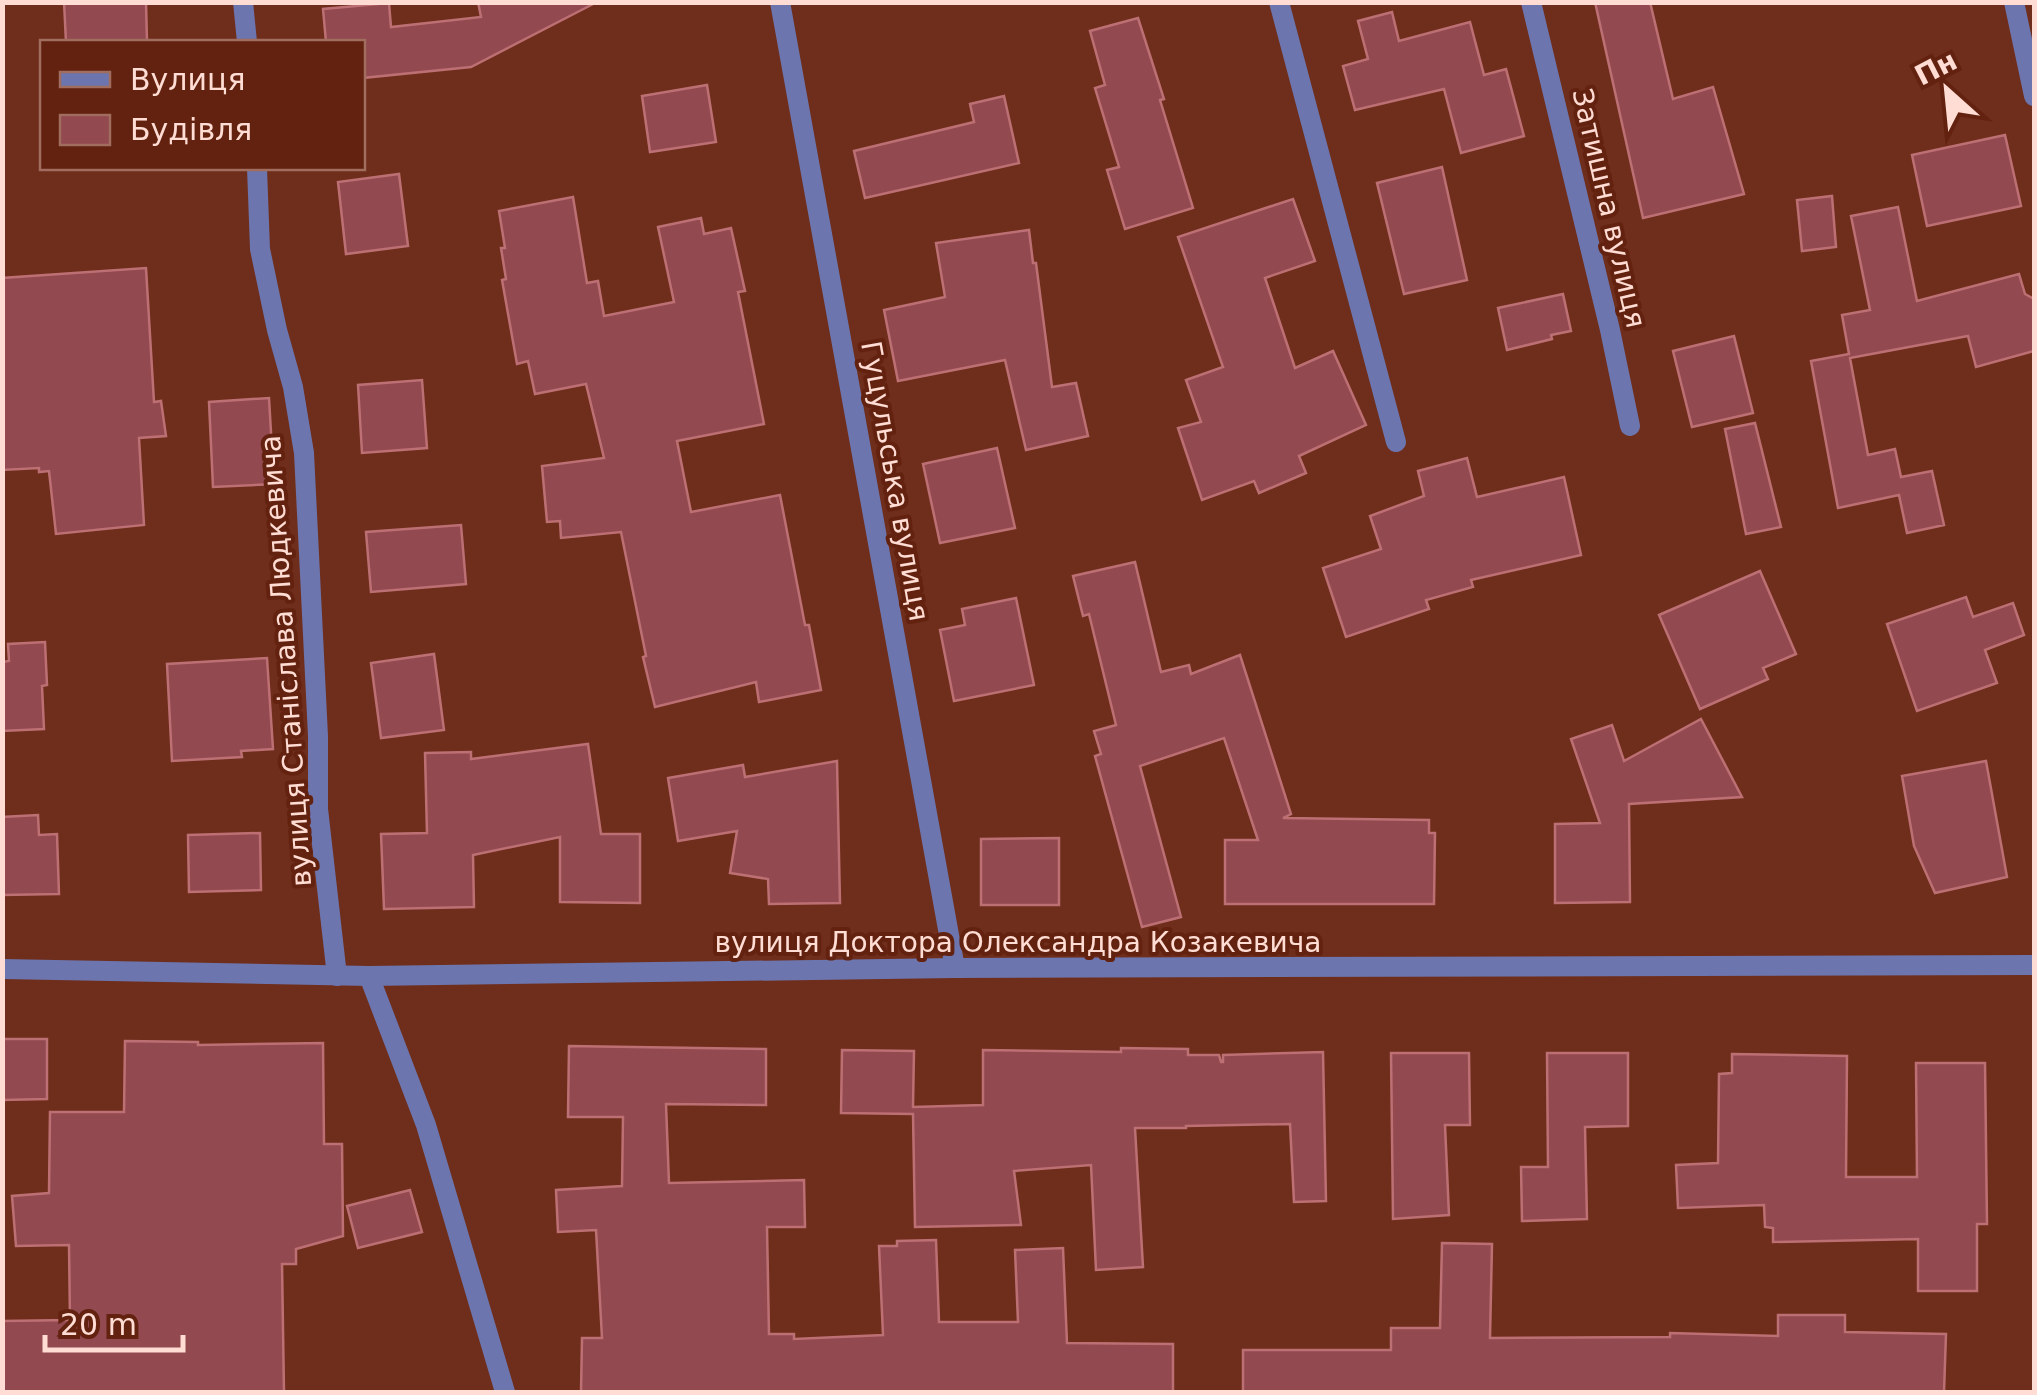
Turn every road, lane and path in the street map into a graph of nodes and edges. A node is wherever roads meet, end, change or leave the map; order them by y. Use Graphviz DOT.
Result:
graph roads {
  1 [pos="243,2"];
  2 [pos="780,2"];
  3 [pos="1279,2"];
  4 [pos="1531,2"];
  5 [pos="2014,2"];
  6 [pos="247,40"];
  7 [pos="2034,96"];
  8 [pos="257,170"];
  9 [pos="1630,426"];
  10 [pos="1396,442"];
  11 [pos="2034,965"];
  12 [pos="956,968"];
  13 [pos="2,969"];
  14 [pos="337,976"];
  15 [pos="369,976"];
  16 [pos="505,1392"];
  1 -- 6 [label="street"];
  2 -- 12 [label="street, Гуцульська вулиця"];
  3 -- 10 [label="street"];
  4 -- 9 [label="street, Затишна вулиця"];
  5 -- 7 [label="street"];
  8 -- 14 [label="street, вулиця Станіслава Людкевича"];
  11 -- 12 [label="street, вулиця Доктора Олександра Козакевича"];
  12 -- 15 [label="street, вулиця Доктора Олександра Козакевича"];
  13 -- 14 [label="street, вулиця Доктора Олександра Козакевича"];
  14 -- 15 [label="street, вулиця Доктора Олександра Козакевича"];
  15 -- 16 [label="street"];
}
